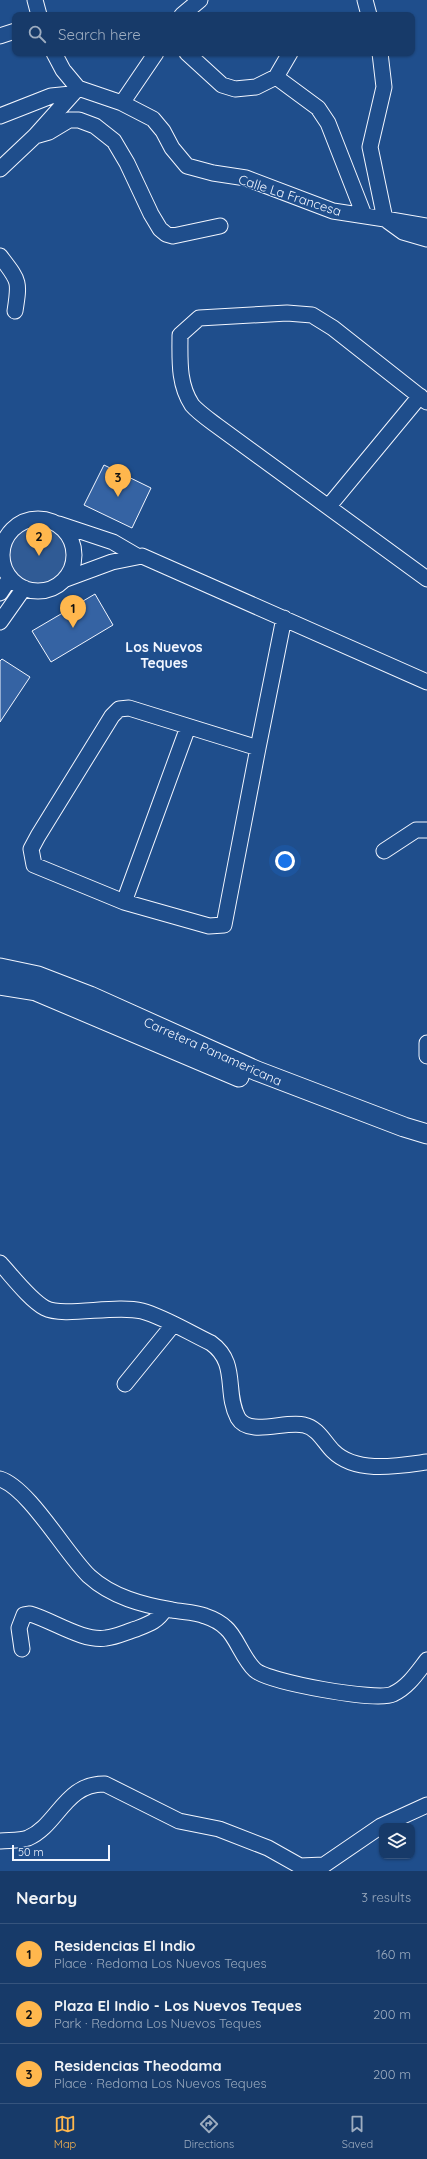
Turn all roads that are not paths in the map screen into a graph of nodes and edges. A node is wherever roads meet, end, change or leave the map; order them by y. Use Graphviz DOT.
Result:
graph roads {
  1 [pos="35,0"];
  2 [pos="200,0"];
  3 [pos="365,0"];
  4 [pos="37,12"];
  5 [pos="186,12"];
  6 [pos="368,12"];
  7 [pos="12,32"];
  8 [pos="0,36"];
  9 [pos="56,56"];
  10 [pos="154,56"];
  11 [pos="190,56"];
  12 [pos="288,56"];
  13 [pos="380,56"];
  14 [pos="276,77"];
  15 [pos="74,91"];
  16 [pos="122,103"];
  17 [pos="0,116"];
  18 [pos="35,136"];
  19 [pos="0,169"];
  20 [pos="364,215"];
  21 [pos="385,219"];
  22 [pos="220,226"];
  23 [pos="427,226"];
  24 [pos="427,239"];
  25 [pos="0,256"];
  26 [pos="15,311"];
  27 [pos="424,399"];
  28 [pos="329,506"];
  29 [pos="25,520"];
  30 [pos="56,523"];
  31 [pos="0,532"];
  32 [pos="137,556"];
  33 [pos="10,578"];
  34 [pos="66,579"];
  35 [pos="427,579"];
  36 [pos="24,588"];
  37 [pos="0,593"];
  38 [pos="284,618"];
  39 [pos="0,622"];
  40 [pos="427,682"];
  41 [pos="188,727"];
  42 [pos="258,748"];
  43 [pos="427,830"];
  44 [pos="384,851"];
  45 [pos="124,902"];
  46 [pos="0,968"];
  47 [pos="0,985"];
  48 [pos="427,1043"];
  49 [pos="427,1056"];
  50 [pos="427,1134"];
  51 [pos="427,1146"];
  52 [pos="0,1263"];
  53 [pos="173,1325"];
  54 [pos="125,1384"];
  55 [pos="427,1462"];
  56 [pos="0,1479"];
  57 [pos="165,1609"];
  58 [pos="22,1649"];
  59 [pos="427,1660"];
  60 [pos="427,1805"];
  61 [pos="0,1841"];
  1 -- 4 [label="street"];
  2 -- 5 [label="street"];
  3 -- 6 [label="street"];
  7 -- 8 [label="street"];
  9 -- 15 [label="street"];
  10 -- 16 [label="street"];
  11 -- 14 [label="street"];
  12 -- 14 [label="street"];
  13 -- 21 [label="street"];
  14 -- 20 [label="street"];
  15 -- 16 [label="street, Calle La Francesa"];
  15 -- 17 [label="street"];
  15 -- 18 [label="street"];
  16 -- 20 [label="street, Calle La Francesa"];
  18 -- 19 [label="street"];
  18 -- 22 [label="street"];
  20 -- 21 [label="street, Calle La Francesa"];
  21 -- 23 [label="street"];
  21 -- 24 [label="street, Calle La Francesa"];
  25 -- 26 [label="street"];
  27 -- 28 [label="street"];
  27 -- 28 [label="street"];
  28 -- 35 [label="street"];
  29 -- 30 [label="street"];
  29 -- 31 [label="street"];
  29 -- 33 [label="street"];
  30 -- 32 [label="street"];
  30 -- 34 [label="street"];
  32 -- 34 [label="street"];
  32 -- 38 [label="street"];
  33 -- 36 [label="street"];
  33 -- 37 [label="street"];
  34 -- 36 [label="street"];
  36 -- 39 [label="street"];
  38 -- 40 [label="street"];
  38 -- 42 [label="street"];
  41 -- 42 [label="street"];
  41 -- 45 [label="street"];
  41 -- 45 [label="street"];
  42 -- 45 [label="street"];
  43 -- 44 [label="street"];
  46 -- 50 [label="main road, Carretera Panamericana"];
  47 -- 51 [label="main road, Carretera Panamericana"];
  48 -- 49 [label="street"];
  52 -- 53 [label="street"];
  53 -- 54 [label="street"];
  53 -- 55 [label="street"];
  56 -- 57 [label="street"];
  57 -- 58 [label="street"];
  57 -- 59 [label="street"];
  60 -- 61 [label="street"];
}
